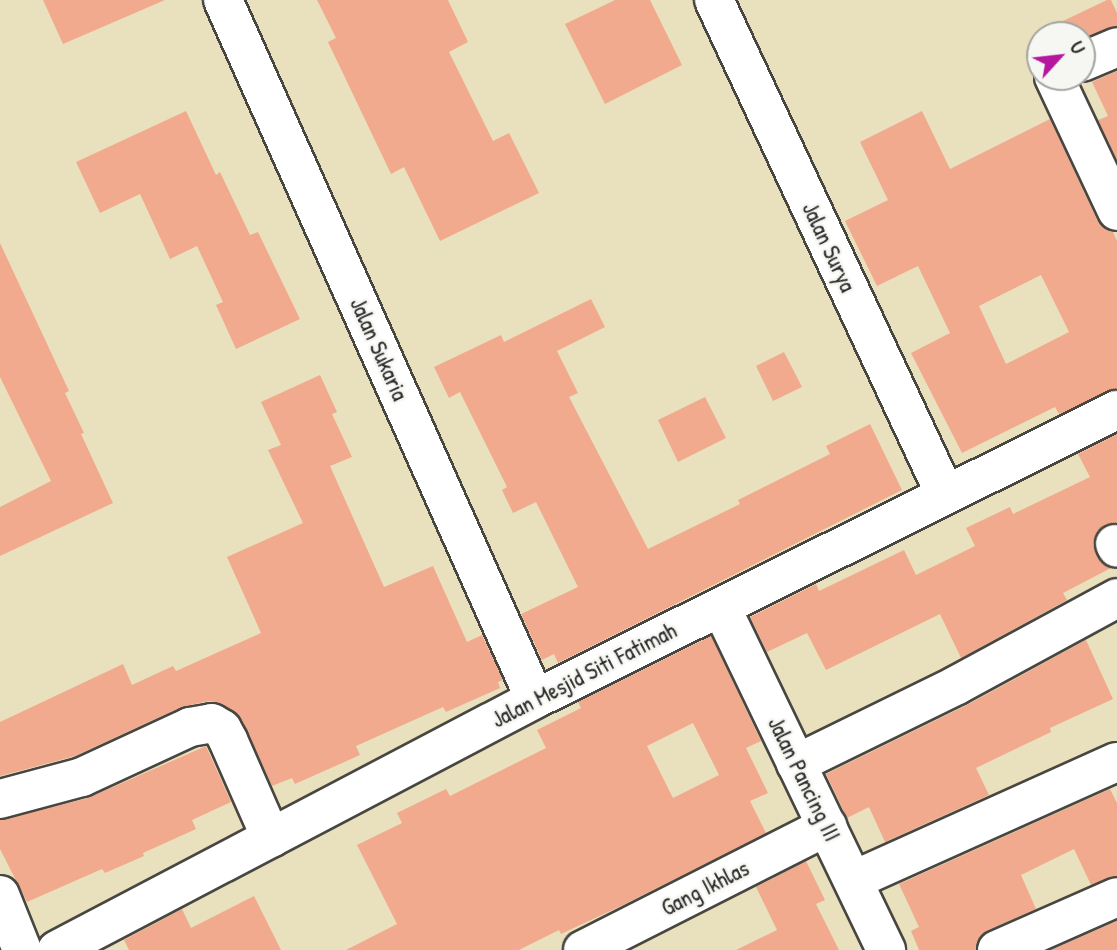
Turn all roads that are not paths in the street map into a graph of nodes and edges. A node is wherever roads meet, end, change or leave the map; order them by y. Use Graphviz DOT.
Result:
graph roads {
  1 [pos="223,0"];
  2 [pos="714,0"];
  3 [pos="1117,47"];
  4 [pos="1096,56"];
  5 [pos="1061,91"];
  6 [pos="1117,211"];
  7 [pos="1117,410"];
  8 [pos="944,495"];
  9 [pos="1117,598"];
  10 [pos="721,607"];
  11 [pos="535,699"];
  12 [pos="1117,762"];
  13 [pos="796,764"];
  14 [pos="0,799"];
  15 [pos="827,826"];
  16 [pos="271,838"];
  17 [pos="854,880"];
  18 [pos="0,895"];
  19 [pos="1117,897"];
  20 [pos="80,945"];
  21 [pos="22,950"];
  22 [pos="583,950"];
  23 [pos="887,950"];
  24 [pos="998,950"];
  1 -- 11 [label="street, Jalan Sukaria"];
  2 -- 8 [label="street, Jalan Surya"];
  3 -- 4 [label="street"];
  5 -- 6 [label="street"];
  7 -- 8 [label="street, Jalan Mesjid Siti Fatimah"];
  8 -- 10 [label="street, Jalan Mesjid Siti Fatimah"];
  9 -- 13 [label="street"];
  10 -- 11 [label="street, Jalan Mesjid Siti Fatimah"];
  10 -- 13 [label="street, Jalan Pancing III"];
  11 -- 16 [label="street, Jalan Mesjid Siti Fatimah"];
  12 -- 17 [label="street"];
  13 -- 15 [label="street, Jalan Pancing III"];
  14 -- 16 [label="street"];
  15 -- 17 [label="street, Jalan Pancing III"];
  15 -- 22 [label="street, Gang Ikhlas"];
  16 -- 20 [label="street, Jalan Mesjid Siti Fatimah"];
  17 -- 23 [label="street, Jalan Pancing III"];
  18 -- 21 [label="street"];
  19 -- 24 [label="street"];
}
